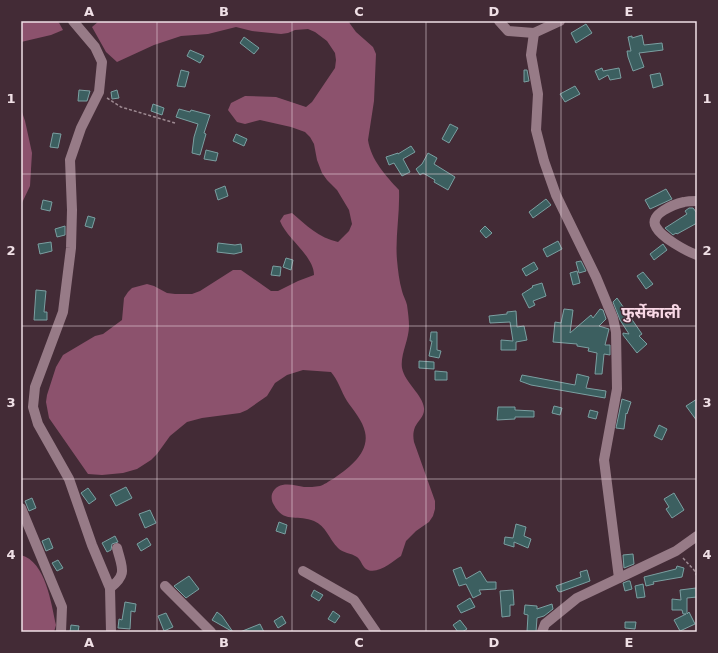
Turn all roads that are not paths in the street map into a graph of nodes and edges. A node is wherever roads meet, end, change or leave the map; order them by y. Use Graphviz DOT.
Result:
graph roads {
  1 [pos="73,21"];
  2 [pos="499,21"];
  3 [pos="560,21"];
  4 [pos="534,33"];
  5 [pos="697,201"];
  6 [pos="697,256"];
  7 [pos="21,508"];
  8 [pos="697,536"];
  9 [pos="117,548"];
  10 [pos="303,571"];
  11 [pos="619,578"];
  12 [pos="165,586"];
  13 [pos="110,588"];
  14 [pos="61,632"];
  15 [pos="111,632"];
  16 [pos="211,632"];
  17 [pos="376,632"];
  18 [pos="542,632"];
  1 -- 13 [label="street"];
  2 -- 4 [label="street"];
  3 -- 4 [label="street"];
  4 -- 11 [label="street"];
  5 -- 6 [label="street"];
  7 -- 14 [label="street"];
  8 -- 11 [label="street"];
  9 -- 13 [label="street"];
  10 -- 17 [label="street"];
  11 -- 18 [label="street"];
  12 -- 16 [label="street"];
  13 -- 15 [label="street"];
}
